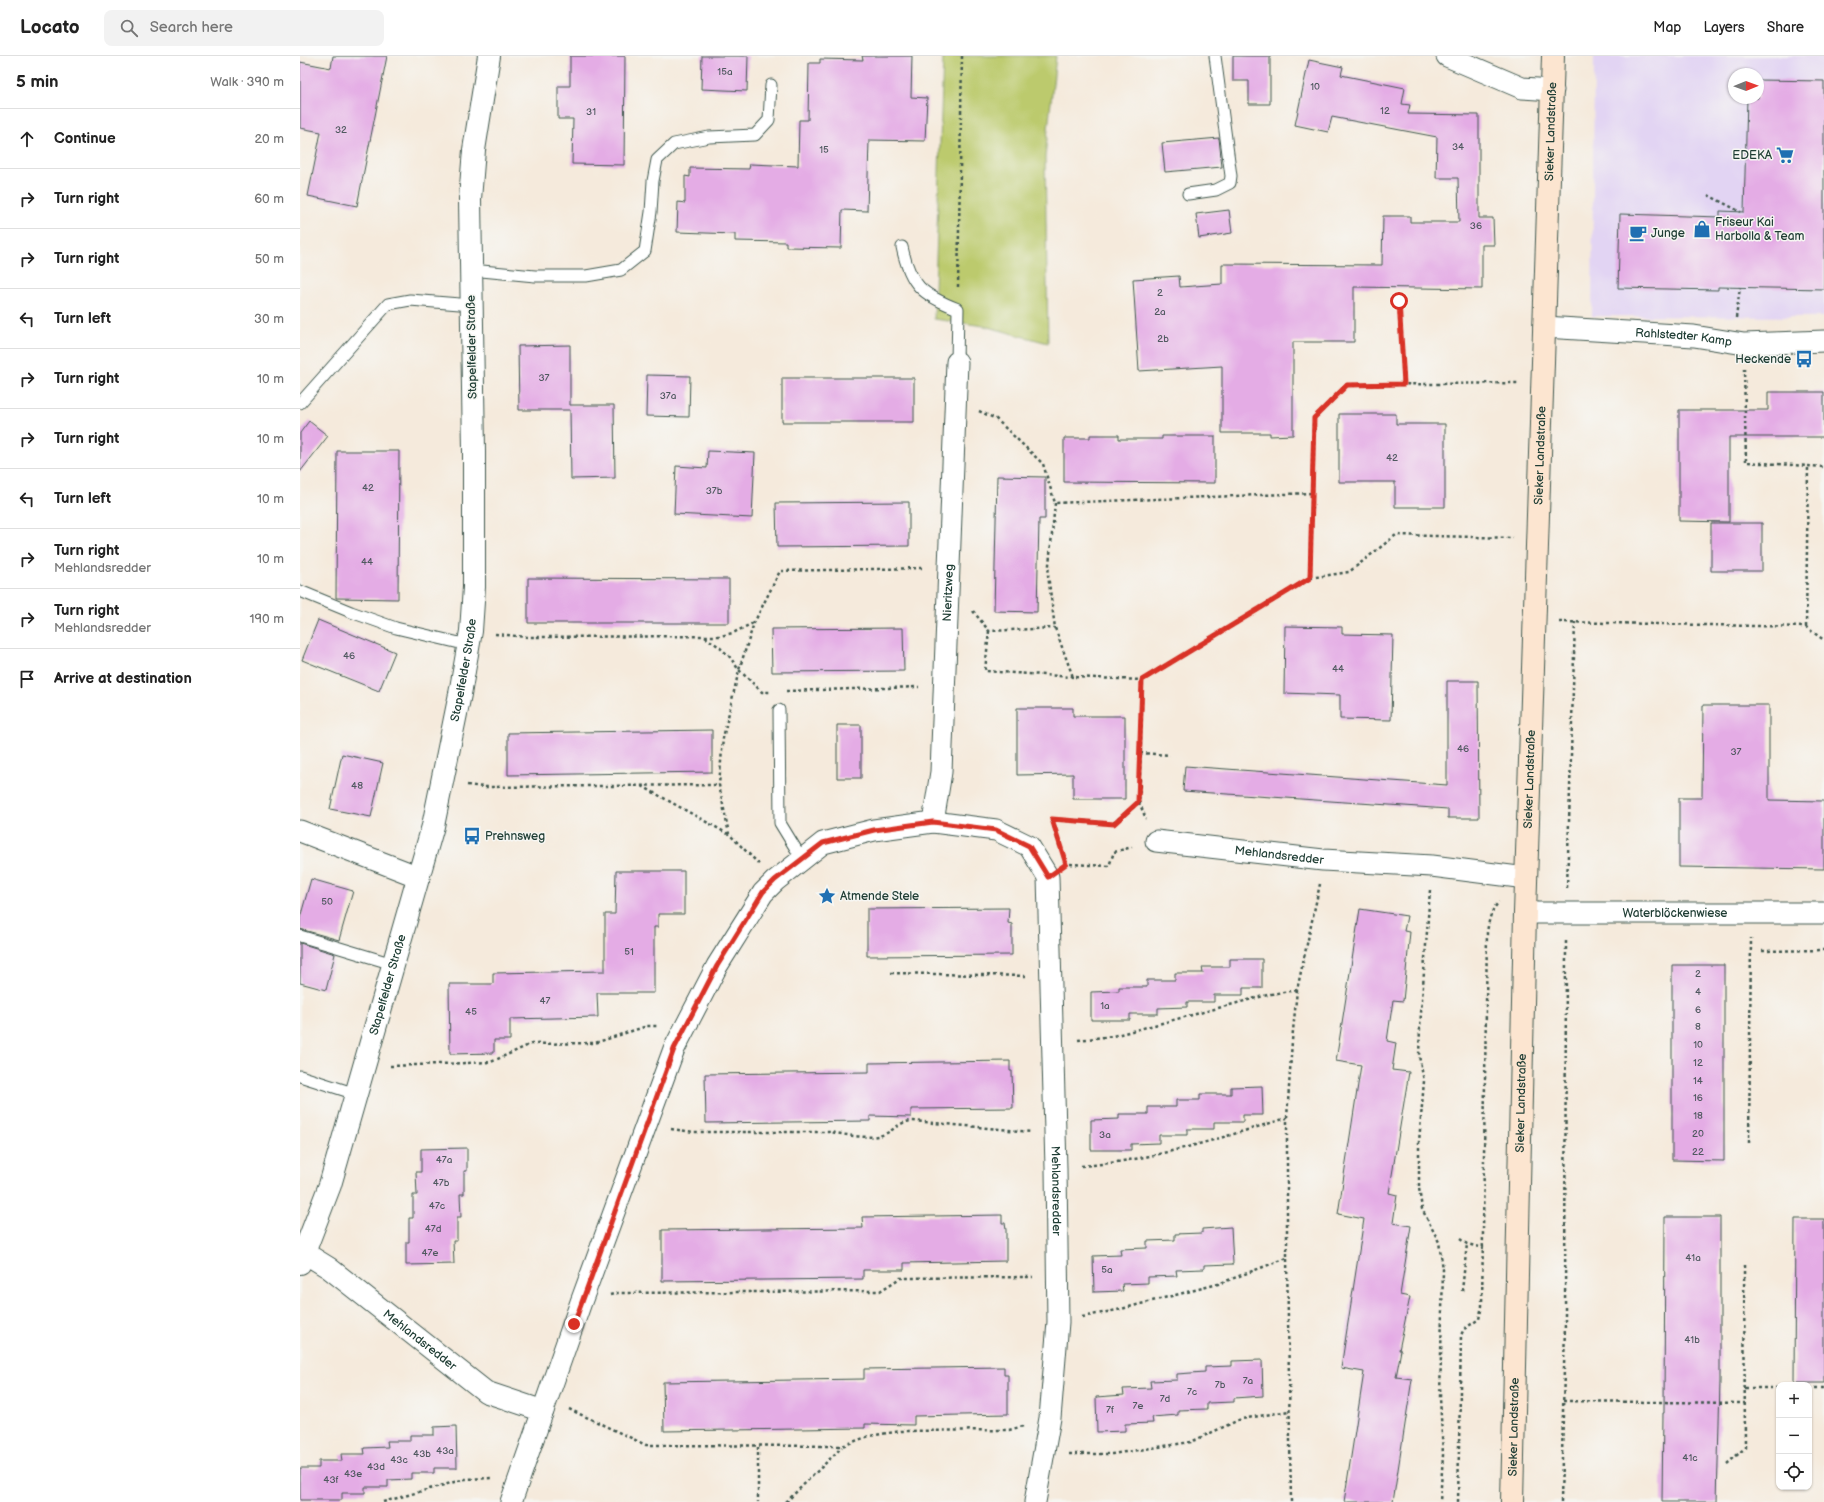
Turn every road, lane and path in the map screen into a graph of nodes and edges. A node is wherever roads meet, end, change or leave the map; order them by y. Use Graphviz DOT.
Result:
graph roads {
  1 [pos="489,56"];
  2 [pos="962,56"];
  3 [pos="1215,56"];
  4 [pos="1447,56"];
  5 [pos="1553,56"];
  6 [pos="772,85"];
  7 [pos="1553,90"];
  8 [pos="1188,194"];
  9 [pos="1708,195"];
  10 [pos="1741,212"];
  11 [pos="902,247"];
  12 [pos="471,270"];
  13 [pos="1740,287"];
  14 [pos="1399,301"];
  15 [pos="472,305"];
  16 [pos="958,309"];
  17 [pos="1544,327"];
  18 [pos="1824,340"];
  19 [pos="1738,343"];
  20 [pos="957,362"];
  21 [pos="1404,384"];
  22 [pos="1542,384"];
  23 [pos="954,400"];
  24 [pos="300,403"];
  25 [pos="1808,466"];
  26 [pos="1824,467"];
  27 [pos="1312,493"];
  28 [pos="1055,503"];
  29 [pos="1537,539"];
  30 [pos="949,568"];
  31 [pos="1310,578"];
  32 [pos="300,590"];
  33 [pos="948,600"];
  34 [pos="1534,621"];
  35 [pos="1575,622"];
  36 [pos="754,623"];
  37 [pos="1806,627"];
  38 [pos="1055,628"];
  39 [pos="990,631"];
  40 [pos="705,636"];
  41 [pos="470,638"];
  42 [pos="1824,640"];
  43 [pos="739,670"];
  44 [pos="1073,677"];
  45 [pos="1142,680"];
  46 [pos="943,686"];
  47 [pos="781,691"];
  48 [pos="774,692"];
  49 [pos="779,710"];
  50 [pos="1140,753"];
  51 [pos="1170,755"];
  52 [pos="442,781"];
  53 [pos="718,785"];
  54 [pos="641,786"];
  55 [pos="933,822"];
  56 [pos="300,831"];
  57 [pos="729,834"];
  58 [pos="1156,841"];
  59 [pos="1061,849"];
  60 [pos="802,859"];
  61 [pos="1323,860"];
  62 [pos="1432,866"];
  63 [pos="419,877"];
  64 [pos="1048,877"];
  65 [pos="1526,878"];
  66 [pos="775,880"];
  67 [pos="1525,913"];
  68 [pos="1566,913"];
  69 [pos="1751,913"];
  70 [pos="1824,913"];
  71 [pos="300,936"];
  72 [pos="1824,950"];
  73 [pos="1762,951"];
  74 [pos="392,964"];
  75 [pos="890,972"];
  76 [pos="1050,977"];
  77 [pos="1297,990"];
  78 [pos="685,1028"];
  79 [pos="1052,1040"];
  80 [pos="363,1067"];
  81 [pos="300,1076"];
  82 [pos="356,1094"];
  83 [pos="1287,1118"];
  84 [pos="646,1125"];
  85 [pos="1055,1134"];
  86 [pos="1749,1143"];
  87 [pos="1056,1168"];
  88 [pos="1460,1239"];
  89 [pos="1467,1244"];
  90 [pos="1484,1248"];
  91 [pos="301,1255"];
  92 [pos="1286,1258"];
  93 [pos="1744,1264"];
  94 [pos="1058,1280"];
  95 [pos="1462,1290"];
  96 [pos="581,1302"];
  97 [pos="1058,1322"];
  98 [pos="1745,1388"];
  99 [pos="1776,1388"];
  100 [pos="1812,1388"];
  101 [pos="1824,1388"];
  102 [pos="1563,1401"];
  103 [pos="1745,1403"];
  104 [pos="543,1411"];
  105 [pos="1289,1412"];
  106 [pos="1050,1418"];
  107 [pos="842,1446"];
  108 [pos="758,1447"];
  109 [pos="1044,1454"];
  110 [pos="1727,1464"];
  111 [pos="521,1476"];
  112 [pos="383,1502"];
  113 [pos="511,1502"];
  114 [pos="758,1502"];
  115 [pos="786,1502"];
  116 [pos="1035,1502"];
  117 [pos="1291,1502"];
  118 [pos="1440,1502"];
  119 [pos="1458,1502"];
  120 [pos="1512,1502"];
  121 [pos="1561,1502"];
  1 -- 12 [label="street, Stapelfelder Straße"];
  2 -- 16 [label="path"];
  3 -- 8 [label="lane"];
  4 -- 7 [label="street"];
  5 -- 7 [label="main road, Sieker Landstraße"];
  6 -- 12 [label="lane"];
  7 -- 17 [label="main road, Sieker Landstraße"];
  9 -- 10 [label="path"];
  11 -- 16 [label="lane"];
  12 -- 15 [label="street, Stapelfelder Straße"];
  13 -- 19 [label="path"];
  14 -- 21 [label="path"];
  15 -- 24 [label="lane"];
  15 -- 41 [label="street, Stapelfelder Straße"];
  16 -- 20 [label="lane"];
  17 -- 19 [label="street, Rahlstedter Kamp"];
  17 -- 22 [label="main road, Sieker Landstraße"];
  18 -- 19 [label="street, Rahlstedter Kamp"];
  19 -- 25 [label="path"];
  20 -- 23 [label="street, Nieritzweg"];
  21 -- 22 [label="path"];
  21 -- 27 [label="path"];
  22 -- 29 [label="main road, Sieker Landstraße"];
  23 -- 28 [label="path"];
  23 -- 30 [label="street, Nieritzweg"];
  25 -- 26 [label="path"];
  25 -- 37 [label="path"];
  27 -- 28 [label="path"];
  27 -- 31 [label="path"];
  28 -- 38 [label="path"];
  29 -- 31 [label="path"];
  29 -- 34 [label="main road, Sieker Landstraße"];
  30 -- 33 [label="street, Nieritzweg"];
  30 -- 36 [label="path"];
  31 -- 45 [label="path"];
  32 -- 41 [label="lane"];
  33 -- 39 [label="path"];
  33 -- 46 [label="street, Nieritzweg"];
  34 -- 35 [label="path"];
  34 -- 65 [label="main road, Sieker Landstraße"];
  35 -- 37 [label="path"];
  35 -- 68 [label="path"];
  36 -- 40 [label="path"];
  36 -- 43 [label="path"];
  37 -- 42 [label="path"];
  38 -- 39 [label="path"];
  38 -- 44 [label="path"];
  39 -- 44 [label="path"];
  40 -- 41 [label="path"];
  40 -- 43 [label="path"];
  41 -- 52 [label="street, Stapelfelder Straße"];
  43 -- 48 [label="path"];
  43 -- 53 [label="path"];
  44 -- 45 [label="path"];
  45 -- 50 [label="path"];
  46 -- 47 [label="path"];
  46 -- 55 [label="street, Nieritzweg"];
  49 -- 60 [label="lane"];
  50 -- 51 [label="path"];
  50 -- 59 [label="path"];
  52 -- 54 [label="path"];
  52 -- 63 [label="street, Stapelfelder Straße"];
  53 -- 54 [label="path"];
  53 -- 57 [label="path"];
  54 -- 57 [label="path"];
  55 -- 60 [label="street"];
  55 -- 64 [label="street"];
  56 -- 63 [label="street"];
  57 -- 66 [label="path"];
  58 -- 61 [label="street, Mehlandsredder"];
  58 -- 64 [label="path"];
  60 -- 66 [label="street"];
  61 -- 62 [label="street, Mehlandsredder"];
  61 -- 77 [label="path"];
  62 -- 65 [label="street, Mehlandsredder"];
  62 -- 118 [label="path"];
  63 -- 74 [label="street, Stapelfelder Straße"];
  64 -- 76 [label="street, Mehlandsredder"];
  65 -- 67 [label="main road, Sieker Landstraße"];
  65 -- 90 [label="path"];
  66 -- 78 [label="street"];
  67 -- 68 [label="street, Waterblöckenwiese"];
  67 -- 120 [label="main road, Sieker Landstraße"];
  68 -- 69 [label="street, Waterblöckenwiese"];
  68 -- 102 [label="path"];
  69 -- 70 [label="street, Waterblöckenwiese"];
  69 -- 86 [label="path"];
  71 -- 74 [label="lane"];
  72 -- 73 [label="path"];
  74 -- 80 [label="street, Stapelfelder Straße"];
  75 -- 76 [label="path"];
  76 -- 79 [label="street, Mehlandsredder"];
  77 -- 79 [label="path"];
  77 -- 83 [label="path"];
  78 -- 80 [label="path"];
  78 -- 84 [label="street"];
  79 -- 85 [label="street, Mehlandsredder"];
  80 -- 82 [label="street, Stapelfelder Straße"];
  81 -- 82 [label="lane"];
  82 -- 91 [label="street, Stapelfelder Straße"];
  83 -- 87 [label="path"];
  83 -- 92 [label="path"];
  84 -- 85 [label="path"];
  84 -- 96 [label="street"];
  85 -- 87 [label="street, Mehlandsredder"];
  87 -- 94 [label="street, Mehlandsredder"];
  88 -- 89 [label="path"];
  89 -- 90 [label="path"];
  89 -- 95 [label="path"];
  90 -- 119 [label="path"];
  91 -- 104 [label="street, Mehlandsredder"];
  92 -- 97 [label="path"];
  92 -- 105 [label="path"];
  93 -- 98 [label="path"];
  94 -- 96 [label="path"];
  94 -- 97 [label="street, Mehlandsredder"];
  96 -- 104 [label="street"];
  97 -- 106 [label="street, Mehlandsredder"];
  98 -- 99 [label="path"];
  98 -- 103 [label="path"];
  100 -- 101 [label="path"];
  102 -- 103 [label="path"];
  102 -- 121 [label="path"];
  103 -- 110 [label="path"];
  104 -- 108 [label="path"];
  104 -- 111 [label="street"];
  105 -- 109 [label="path"];
  105 -- 117 [label="path"];
  106 -- 107 [label="path"];
  106 -- 109 [label="street, Mehlandsredder"];
  107 -- 108 [label="path"];
  107 -- 115 [label="path"];
  108 -- 114 [label="path"];
  109 -- 116 [label="street, Mehlandsredder"];
  111 -- 112 [label="path"];
  111 -- 113 [label="street"];
}
